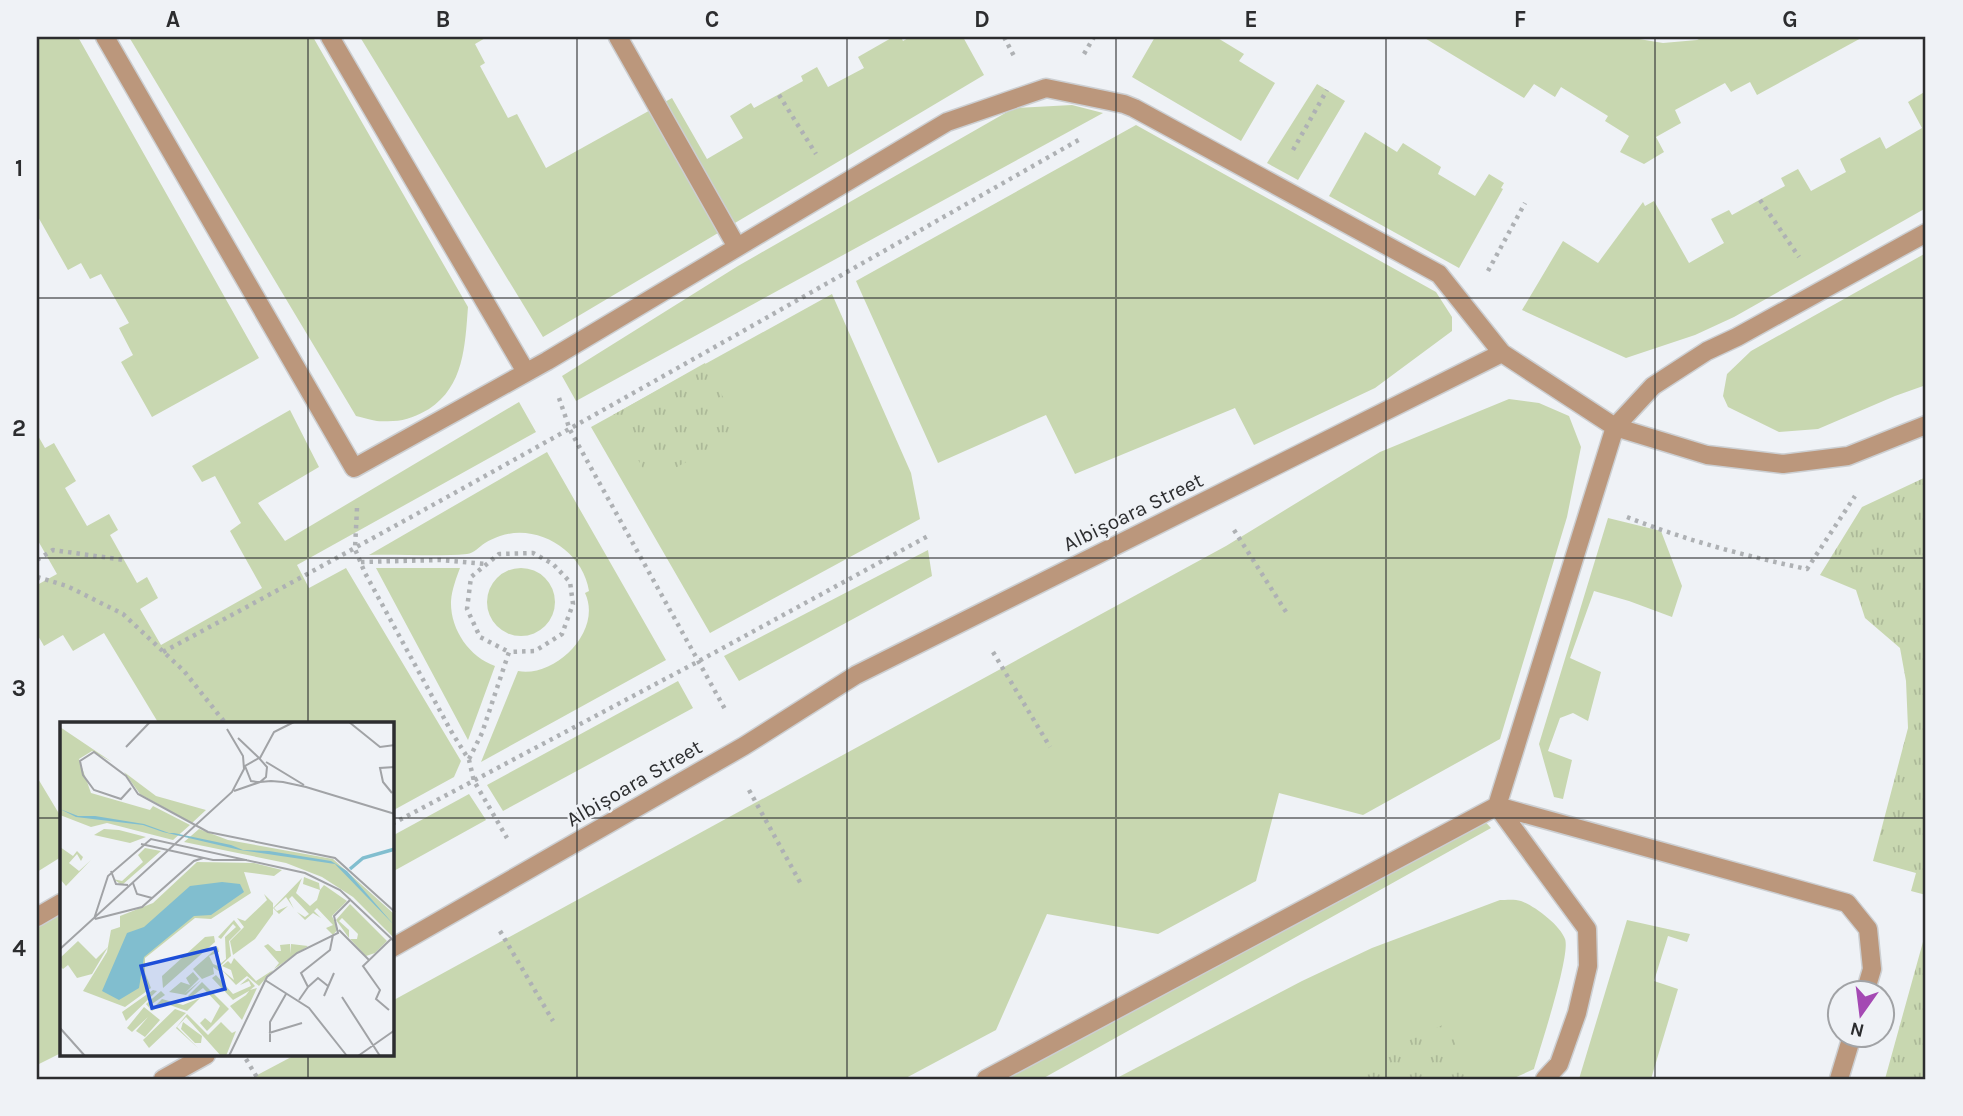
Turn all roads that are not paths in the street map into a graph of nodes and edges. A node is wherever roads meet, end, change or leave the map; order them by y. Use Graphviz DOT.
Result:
graph roads {
  1 [pos="105,37"];
  2 [pos="330,37"];
  3 [pos="618,37"];
  4 [pos="1926,233"];
  5 [pos="737,247"];
  6 [pos="1502,353"];
  7 [pos="526,372"];
  8 [pos="1926,425"];
  9 [pos="1615,426"];
  10 [pos="1497,806"];
  11 [pos="60,904"];
  12 [pos="37,917"];
  13 [pos="394,947"];
  14 [pos="1869,979"];
  15 [pos="1848,1050"];
  16 [pos="204,1056"];
  17 [pos="163,1079"];
  18 [pos="986,1079"];
  19 [pos="1545,1079"];
  20 [pos="1839,1079"];
  1 -- 7 [label="lane"];
  2 -- 7 [label="lane"];
  3 -- 5 [label="lane"];
  4 -- 9 [label="lane"];
  5 -- 6 [label="lane"];
  5 -- 7 [label="lane"];
  6 -- 9 [label="lane"];
  6 -- 13 [label="lane, Albișoara Street"];
  8 -- 9 [label="lane"];
  9 -- 10 [label="lane"];
  10 -- 14 [label="lane"];
  10 -- 18 [label="lane"];
  10 -- 19 [label="lane"];
  11 -- 12 [label="lane"];
  15 -- 20 [label="lane"];
  16 -- 17 [label="lane"];
}
